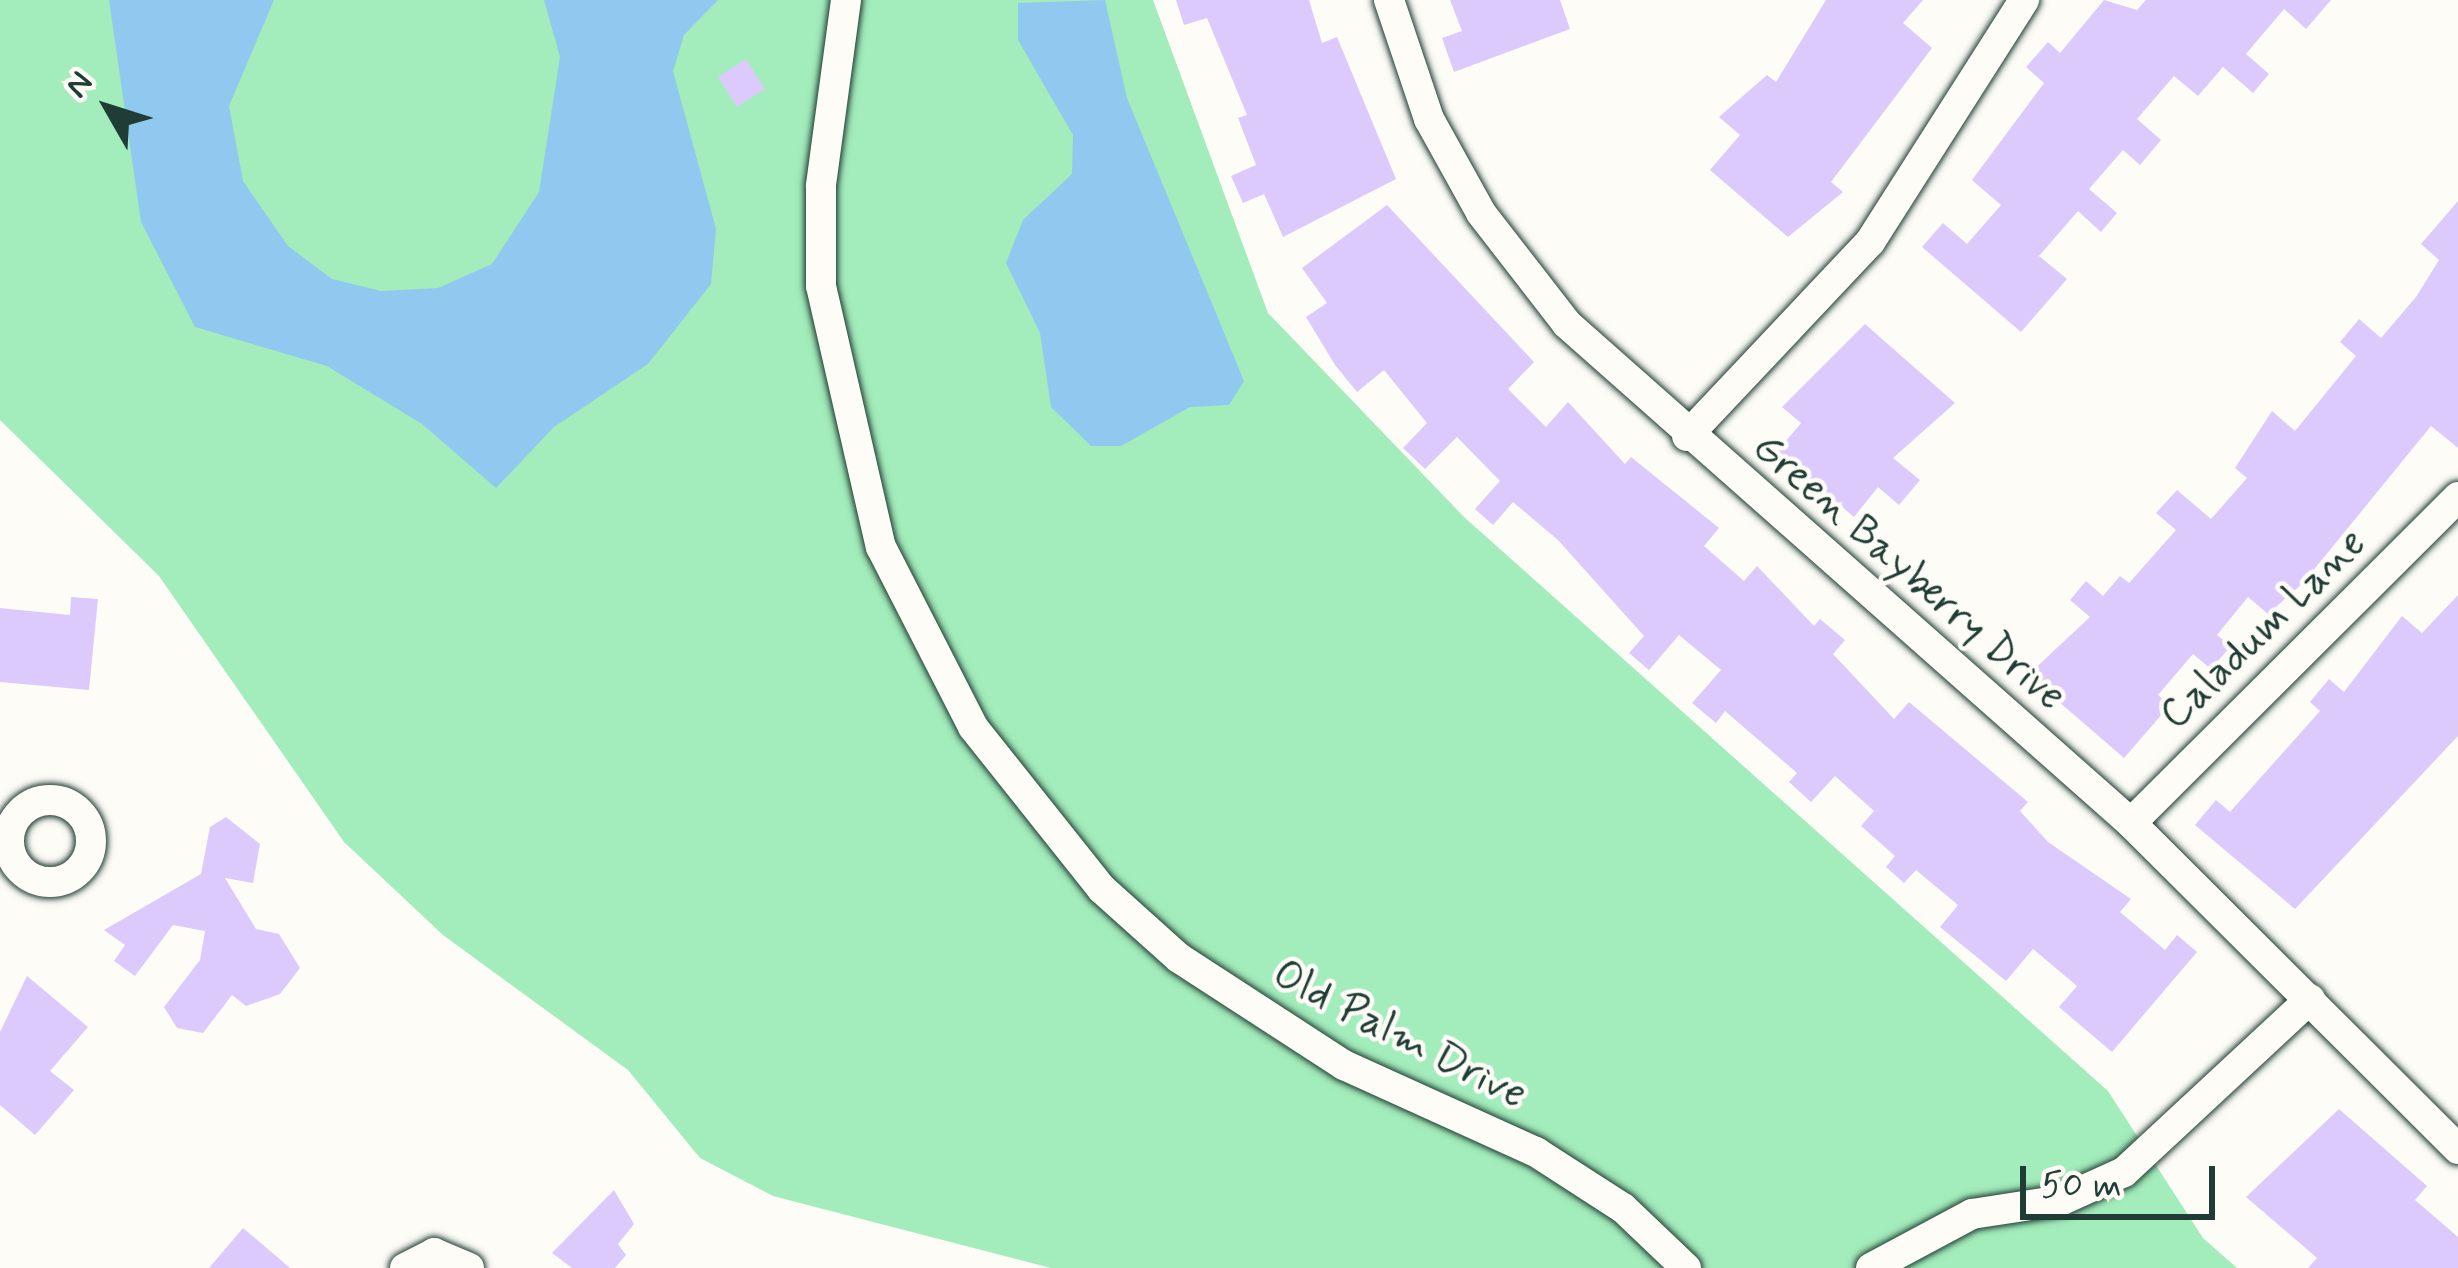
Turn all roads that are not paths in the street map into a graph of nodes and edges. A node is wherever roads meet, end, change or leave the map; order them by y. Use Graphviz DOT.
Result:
graph roads {
  1 [pos="847,0"];
  2 [pos="1388,0"];
  3 [pos="2024,0"];
  4 [pos="1687,436"];
  5 [pos="2458,497"];
  6 [pos="2131,823"];
  7 [pos="2310,999"];
  8 [pos="2458,1149"];
  9 [pos="405,1268"];
  10 [pos="469,1268"];
  11 [pos="1686,1268"];
  12 [pos="1870,1268"];
  1 -- 11 [label="street, Old Palm Drive"];
  2 -- 4 [label="street, Green Bayberry Drive"];
  3 -- 4 [label="street"];
  4 -- 6 [label="street, Green Bayberry Drive"];
  5 -- 6 [label="street, Caladum Lane"];
  6 -- 7 [label="street, Green Bayberry Drive"];
  7 -- 8 [label="street, Green Bayberry Drive"];
  7 -- 12 [label="street"];
  9 -- 10 [label="street"];
}
